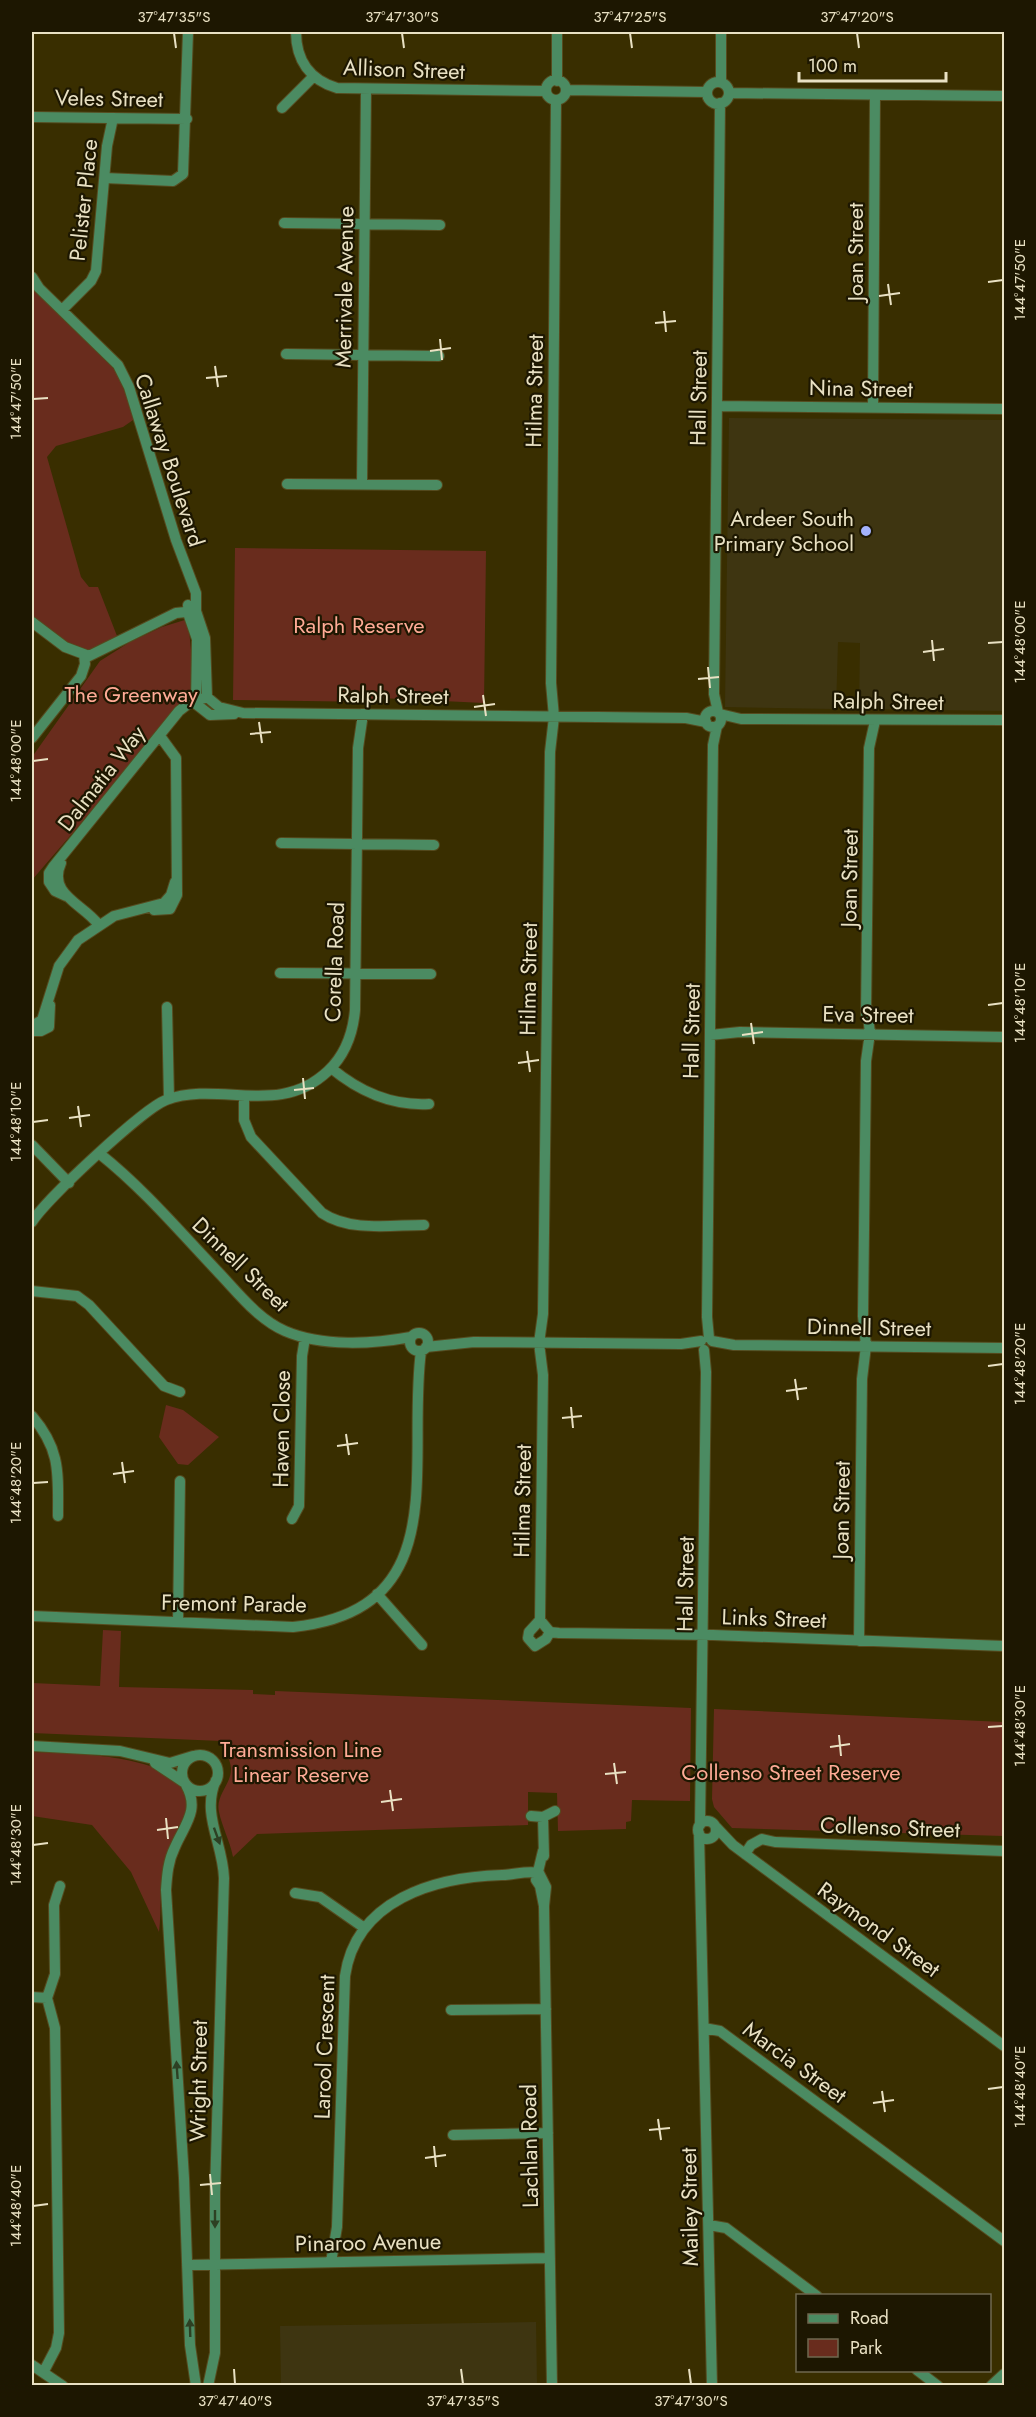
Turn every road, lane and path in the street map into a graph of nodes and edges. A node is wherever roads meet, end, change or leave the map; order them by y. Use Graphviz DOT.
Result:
graph roads {
  1 [pos="188,32"];
  2 [pos="296,32"];
  3 [pos="557,32"];
  4 [pos="722,32"];
  5 [pos="313,77"];
  6 [pos="557,81"];
  7 [pos="721,82"];
  8 [pos="366,90"];
  9 [pos="566,90"];
  10 [pos="546,91"];
  11 [pos="707,92"];
  12 [pos="729,93"];
  13 [pos="875,95"];
  14 [pos="1005,96"];
  15 [pos="556,100"];
  16 [pos="720,103"];
  17 [pos="282,108"];
  18 [pos="32,117"];
  19 [pos="113,118"];
  20 [pos="187,119"];
  21 [pos="105,178"];
  22 [pos="284,223"];
  23 [pos="364,225"];
  24 [pos="440,225"];
  25 [pos="32,277"];
  26 [pos="62,310"];
  27 [pos="286,354"];
  28 [pos="363,355"];
  29 [pos="439,356"];
  30 [pos="717,406"];
  31 [pos="873,408"];
  32 [pos="1005,409"];
  33 [pos="287,484"];
  34 [pos="362,484"];
  35 [pos="437,485"];
  36 [pos="191,612"];
  37 [pos="32,622"];
  38 [pos="83,660"];
  39 [pos="207,698"];
  40 [pos="197,704"];
  41 [pos="243,712"];
  42 [pos="358,714"];
  43 [pos="550,717"];
  44 [pos="713,719"];
  45 [pos="870,721"];
  46 [pos="1003,722"];
  47 [pos="32,738"];
  48 [pos="157,740"];
  49 [pos="281,843"];
  50 [pos="357,844"];
  51 [pos="434,845"];
  52 [pos="94,927"];
  53 [pos="280,973"];
  54 [pos="355,974"];
  55 [pos="431,974"];
  56 [pos="50,996"];
  57 [pos="167,1007"];
  58 [pos="32,1026"];
  59 [pos="32,1031"];
  60 [pos="710,1032"];
  61 [pos="867,1033"];
  62 [pos="1002,1035"];
  63 [pos="331,1068"];
  64 [pos="244,1096"];
  65 [pos="169,1099"];
  66 [pos="429,1104"];
  67 [pos="32,1145"];
  68 [pos="104,1151"];
  69 [pos="69,1183"];
  70 [pos="32,1222"];
  71 [pos="424,1225"];
  72 [pos="32,1291"];
  73 [pos="305,1338"];
  74 [pos="543,1343"];
  75 [pos="706,1344"];
  76 [pos="419,1345"];
  77 [pos="862,1346"];
  78 [pos="1005,1348"];
  79 [pos="180,1392"];
  80 [pos="32,1416"];
  81 [pos="180,1481"];
  82 [pos="58,1516"];
  83 [pos="292,1519"];
  84 [pos="377,1594"];
  85 [pos="32,1616"];
  86 [pos="178,1622"];
  87 [pos="545,1626"];
  88 [pos="704,1635"];
  89 [pos="859,1641"];
  90 [pos="422,1645"];
  91 [pos="1005,1646"];
  92 [pos="32,1746"];
  93 [pos="193,1756"];
  94 [pos="149,1759"];
  95 [pos="216,1780"];
  96 [pos="186,1784"];
  97 [pos="555,1811"];
  98 [pos="531,1816"];
  99 [pos="543,1816"];
  100 [pos="707,1831"];
  101 [pos="1005,1851"];
  102 [pos="747,1856"];
  103 [pos="538,1875"];
  104 [pos="60,1886"];
  105 [pos="295,1893"];
  106 [pos="363,1927"];
  107 [pos="32,1998"];
  108 [pos="47,1998"];
  109 [pos="546,2009"];
  110 [pos="451,2010"];
  111 [pos="704,2028"];
  112 [pos="1005,2046"];
  113 [pos="548,2133"];
  114 [pos="453,2135"];
  115 [pos="709,2225"];
  116 [pos="1005,2241"];
  117 [pos="550,2258"];
  118 [pos="336,2262"];
  119 [pos="215,2264"];
  120 [pos="187,2265"];
  121 [pos="816,2294"];
  122 [pos="32,2365"];
  123 [pos="44,2371"];
  124 [pos="920,2372"];
  125 [pos="1005,2374"];
  126 [pos="63,2385"];
  127 [pos="196,2385"];
  128 [pos="208,2385"];
  129 [pos="552,2385"];
  130 [pos="712,2385"];
  131 [pos="938,2385"];
  132 [pos="991,2385"];
  1 -- 20 [label="street"];
  2 -- 5 [label="street, Allison Street"];
  3 -- 6 [label="street"];
  4 -- 7 [label="street"];
  5 -- 8 [label="street, Allison Street"];
  5 -- 17 [label="street"];
  6 -- 9 [label="street"];
  6 -- 10 [label="street"];
  7 -- 11 [label="street"];
  7 -- 12 [label="street"];
  8 -- 10 [label="street, Allison Street"];
  8 -- 23 [label="street, Merrivale Avenue"];
  9 -- 11 [label="street"];
  9 -- 15 [label="street"];
  10 -- 15 [label="street"];
  11 -- 16 [label="street"];
  12 -- 13 [label="street"];
  12 -- 16 [label="street"];
  13 -- 14 [label="street"];
  13 -- 31 [label="street, Joan Street"];
  15 -- 43 [label="street, Hilma Street"];
  16 -- 30 [label="street, Hall Street"];
  18 -- 19 [label="street, Veles Street"];
  19 -- 20 [label="street, Veles Street"];
  19 -- 21 [label="street, Pelister Place"];
  20 -- 21 [label="street"];
  21 -- 26 [label="street, Pelister Place"];
  22 -- 23 [label="street"];
  23 -- 24 [label="street"];
  23 -- 28 [label="street, Merrivale Avenue"];
  25 -- 26 [label="street, Callaway Boulevard"];
  26 -- 36 [label="street, Callaway Boulevard"];
  27 -- 28 [label="street"];
  28 -- 29 [label="street"];
  28 -- 34 [label="street, Merrivale Avenue"];
  30 -- 31 [label="street, Nina Street"];
  30 -- 44 [label="street, Hall Street"];
  31 -- 32 [label="street, Nina Street"];
  33 -- 34 [label="street"];
  34 -- 35 [label="street"];
  36 -- 38 [label="street"];
  36 -- 39 [label="street, Callaway Boulevard"];
  36 -- 40 [label="street, Callaway Boulevard"];
  37 -- 38 [label="street"];
  38 -- 47 [label="street"];
  39 -- 40 [label="street, Dalmatia Way"];
  39 -- 41 [label="street, Ralph Street"];
  40 -- 41 [label="street, Ralph Street"];
  40 -- 48 [label="street, Dalmatia Way"];
  41 -- 42 [label="street, Ralph Street"];
  42 -- 43 [label="street, Ralph Street"];
  42 -- 50 [label="street, Corella Road"];
  43 -- 44 [label="street, Ralph Street"];
  43 -- 74 [label="street, Hilma Street"];
  44 -- 45 [label="street, Ralph Street"];
  44 -- 60 [label="street, Hall Street"];
  45 -- 46 [label="street, Ralph Street"];
  45 -- 61 [label="street, Joan Street"];
  48 -- 52 [label="street, Dalmatia Way"];
  48 -- 52 [label="street"];
  49 -- 50 [label="street"];
  50 -- 51 [label="street"];
  50 -- 54 [label="street, Corella Road"];
  52 -- 56 [label="street"];
  53 -- 54 [label="street"];
  54 -- 55 [label="street"];
  54 -- 63 [label="street, Corella Road"];
  56 -- 58 [label="street"];
  56 -- 59 [label="street"];
  57 -- 65 [label="street"];
  60 -- 61 [label="street, Eva Street"];
  60 -- 75 [label="street, Hall Street"];
  61 -- 62 [label="street, Eva Street"];
  61 -- 77 [label="street, Joan Street"];
  63 -- 64 [label="street, Corella Road"];
  63 -- 66 [label="street"];
  64 -- 65 [label="street, Corella Road"];
  64 -- 71 [label="street"];
  65 -- 68 [label="street, Corella Road"];
  67 -- 69 [label="street"];
  68 -- 69 [label="street, Corella Road"];
  68 -- 73 [label="street, Dinnell Street"];
  69 -- 70 [label="street, Corella Road"];
  72 -- 79 [label="street"];
  73 -- 76 [label="street, Dinnell Street"];
  73 -- 83 [label="street, Haven Close"];
  74 -- 75 [label="street, Dinnell Street"];
  74 -- 76 [label="street, Dinnell Street"];
  74 -- 87 [label="street, Hilma Street"];
  75 -- 77 [label="street, Dinnell Street"];
  75 -- 88 [label="street, Hall Street"];
  76 -- 84 [label="street, Fremont Parade"];
  77 -- 78 [label="street, Dinnell Street"];
  77 -- 89 [label="street, Joan Street"];
  80 -- 82 [label="street"];
  81 -- 86 [label="street"];
  84 -- 86 [label="street, Fremont Parade"];
  84 -- 90 [label="street"];
  85 -- 86 [label="street, Fremont Parade"];
  87 -- 88 [label="street, Links Street"];
  88 -- 89 [label="street, Links Street"];
  88 -- 100 [label="street, Hall Street"];
  89 -- 91 [label="street, Links Street"];
  92 -- 94 [label="street"];
  93 -- 94 [label="street"];
  93 -- 95 [label="street"];
  93 -- 96 [label="street"];
  94 -- 96 [label="street"];
  95 -- 96 [label="street"];
  95 -- 119 [label="street, Wright Street, one-way"];
  120 -- 96 [label="street, Wright Street, one-way"];
  97 -- 99 [label="street"];
  98 -- 99 [label="street"];
  99 -- 103 [label="street"];
  100 -- 102 [label="street, Raymond Street"];
  100 -- 111 [label="street"];
  101 -- 102 [label="street, Collenso Street"];
  102 -- 112 [label="street, Raymond Street"];
  103 -- 106 [label="street, Larool Crescent"];
  103 -- 109 [label="street, Lachlan Road"];
  104 -- 108 [label="street"];
  105 -- 106 [label="street"];
  106 -- 118 [label="street, Larool Crescent"];
  107 -- 108 [label="street"];
  108 -- 123 [label="street"];
  109 -- 110 [label="street"];
  109 -- 113 [label="street, Lachlan Road"];
  111 -- 115 [label="street, Mailey Street"];
  111 -- 116 [label="street, Marcia Street"];
  113 -- 114 [label="street"];
  113 -- 117 [label="street, Lachlan Road"];
  115 -- 121 [label="street"];
  115 -- 130 [label="street, Mailey Street"];
  117 -- 118 [label="street, Pinaroo Avenue"];
  117 -- 129 [label="street, Lachlan Road"];
  118 -- 119 [label="street, Pinaroo Avenue"];
  119 -- 120 [label="street, Pinaroo Avenue"];
  119 -- 128 [label="street, Wright Street"];
  127 -- 120 [label="street, Wright Street, one-way"];
  122 -- 123 [label="street"];
  123 -- 126 [label="street"];
  124 -- 131 [label="street"];
  125 -- 132 [label="street"];
}
